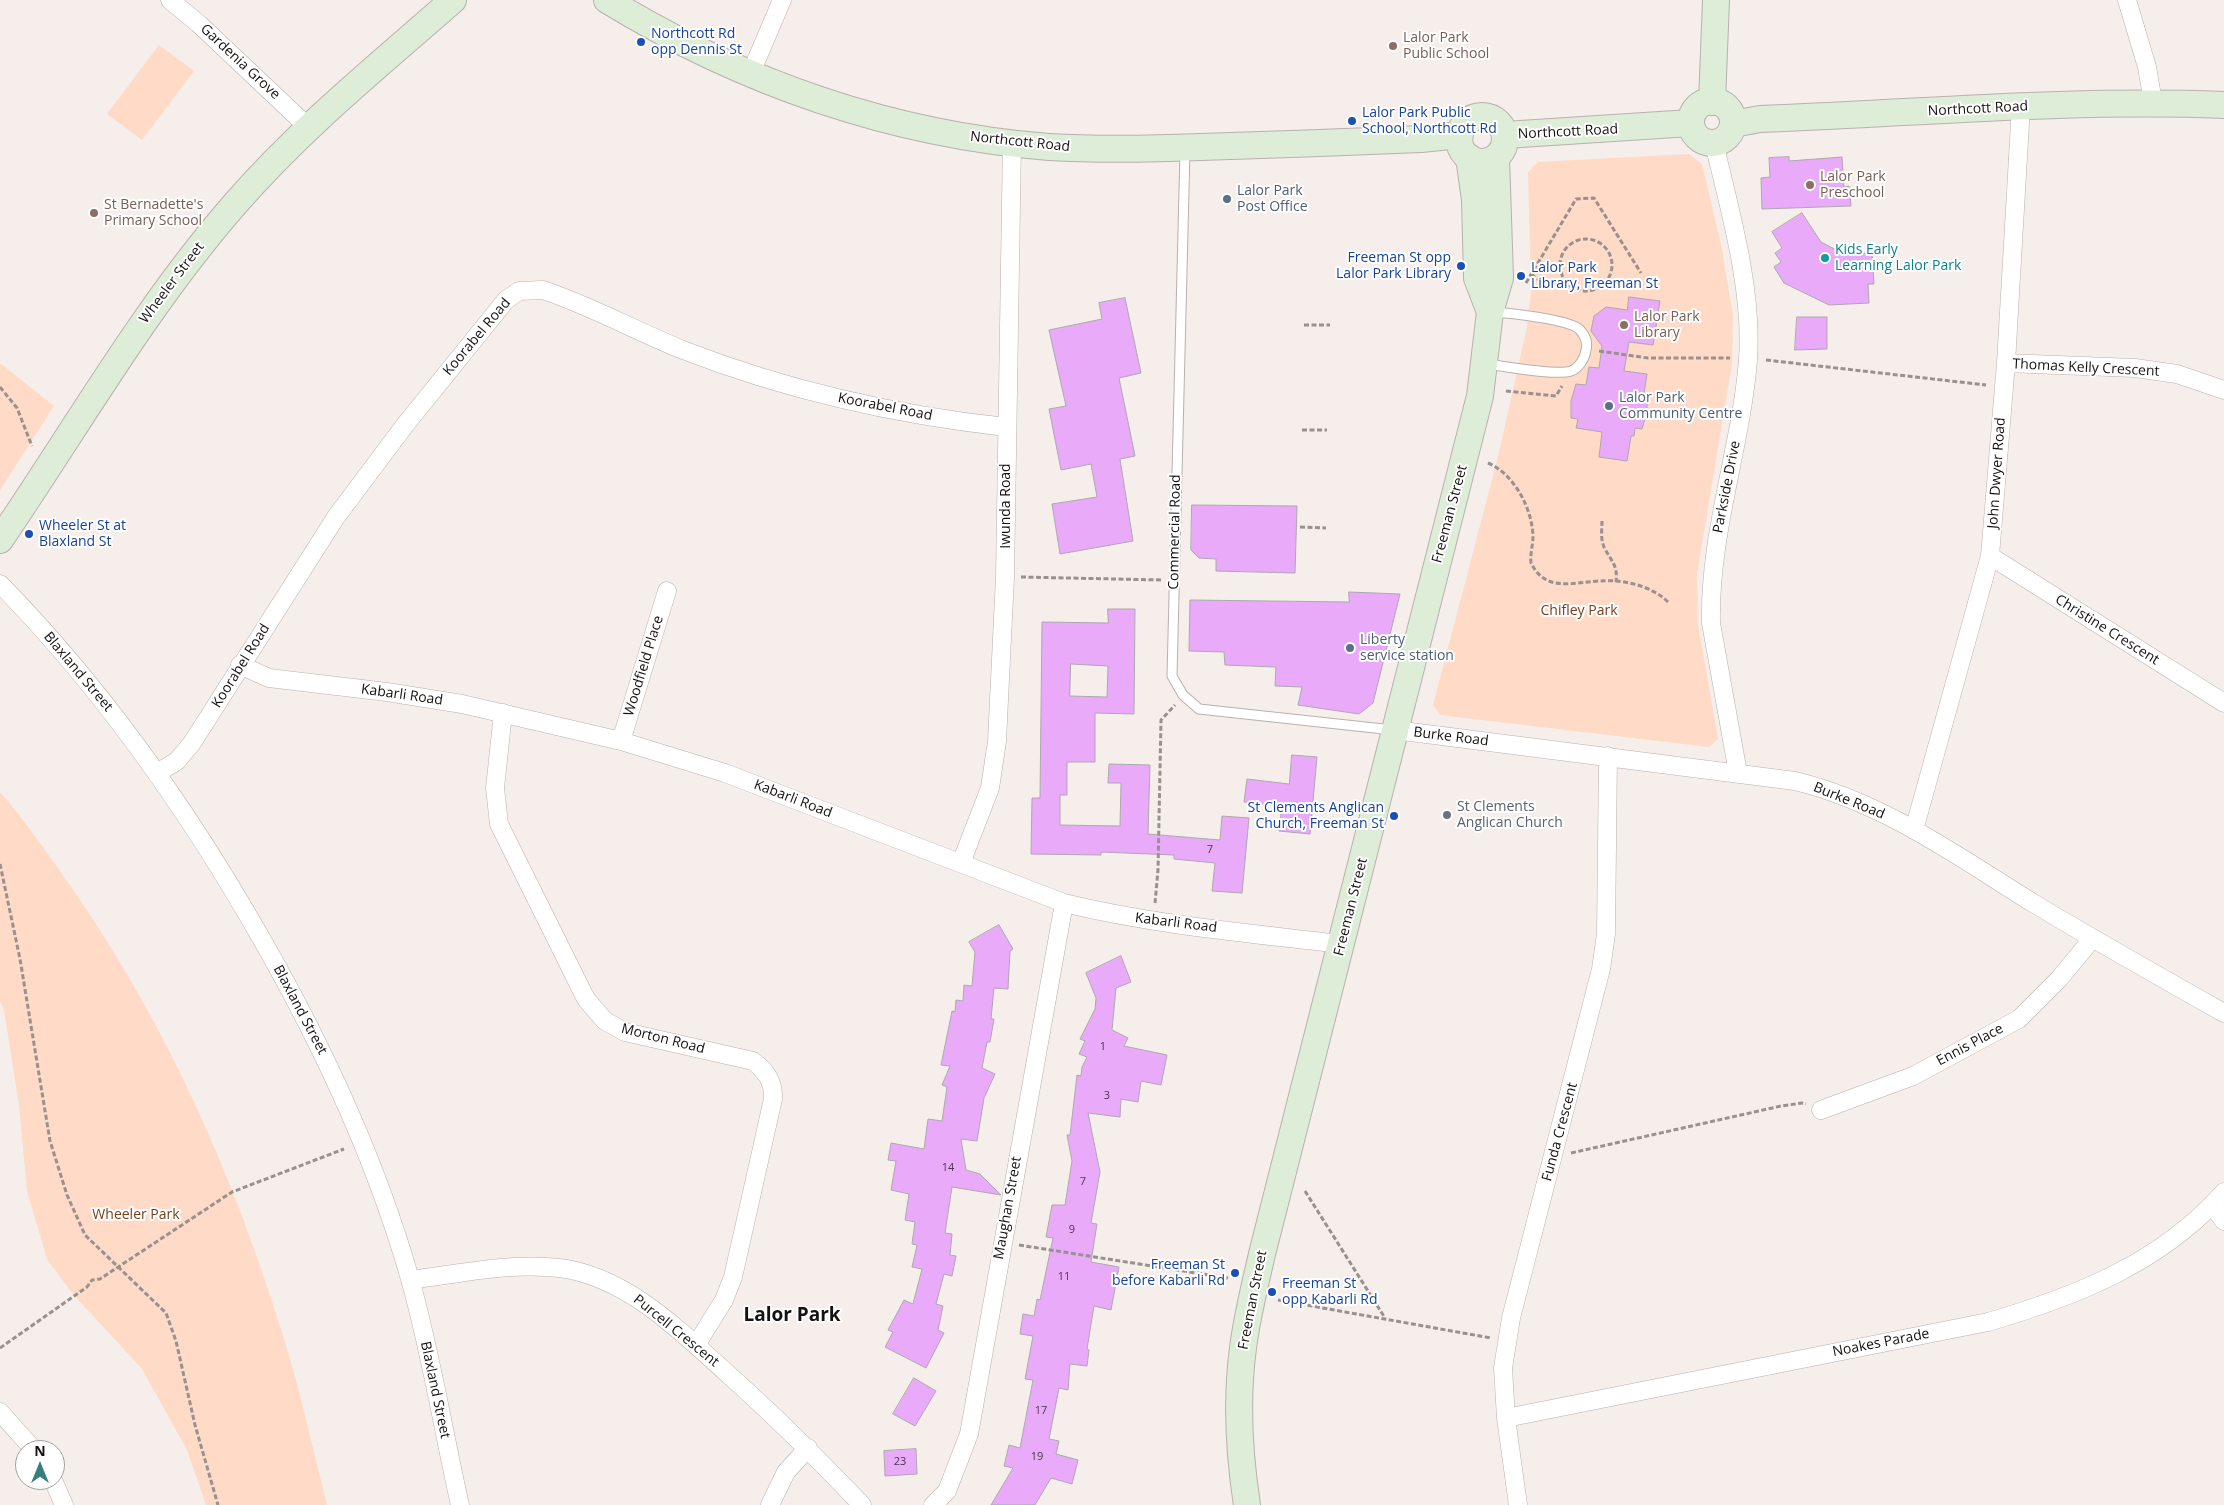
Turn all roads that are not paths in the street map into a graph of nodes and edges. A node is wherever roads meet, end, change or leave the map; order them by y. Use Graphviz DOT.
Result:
graph roads {
  1 [pos="170,0"];
  2 [pos="453,0"];
  3 [pos="607,0"];
  4 [pos="782,0"];
  5 [pos="1716,0"];
  6 [pos="2127,0"];
  7 [pos="750,75"];
  8 [pos="1712,102"];
  9 [pos="2153,102"];
  10 [pos="2224,105"];
  11 [pos="2021,106"];
  12 [pos="1691,123"];
  13 [pos="1733,124"];
  14 [pos="308,127"];
  15 [pos="1012,142"];
  16 [pos="1714,143"];
  17 [pos="1464,146"];
  18 [pos="1501,146"];
  19 [pos="1186,148"];
  20 [pos="1490,312"];
  21 [pos="2006,363"];
  22 [pos="1484,364"];
  23 [pos="2224,390"];
  24 [pos="1006,427"];
  25 [pos="0,540"];
  26 [pos="1990,556"];
  27 [pos="0,584"];
  28 [pos="667,591"];
  29 [pos="240,665"];
  30 [pos="2224,703"];
  31 [pos="503,713"];
  32 [pos="1395,730"];
  33 [pos="621,740"];
  34 [pos="1608,756"];
  35 [pos="157,773"];
  36 [pos="1738,773"];
  37 [pos="1914,830"];
  38 [pos="961,863"];
  39 [pos="1064,903"];
  40 [pos="2092,939"];
  41 [pos="1341,944"];
  42 [pos="2224,1013"];
  43 [pos="1821,1110"];
  44 [pos="2224,1192"];
  45 [pos="2212,1206"];
  46 [pos="2224,1221"];
  47 [pos="410,1280"];
  48 [pos="696,1345"];
  49 [pos="0,1412"];
  50 [pos="1506,1418"];
  51 [pos="25,1440"];
  52 [pos="808,1448"];
  53 [pos="57,1490"];
  54 [pos="64,1505"];
  55 [pos="460,1505"];
  56 [pos="770,1505"];
  57 [pos="862,1505"];
  58 [pos="932,1505"];
  59 [pos="1248,1505"];
  60 [pos="1518,1505"];
  1 -- 14 [label="street, Gardenia Grove"];
  2 -- 14 [label="street, Wheeler Street"];
  3 -- 7 [label="street, Northcott Road"];
  4 -- 7 [label="street"];
  5 -- 8 [label="street"];
  6 -- 9 [label="street"];
  7 -- 15 [label="street, Northcott Road"];
  8 -- 12 [label="street"];
  8 -- 13 [label="street"];
  9 -- 10 [label="street, Northcott Road"];
  9 -- 11 [label="street, Northcott Road"];
  11 -- 13 [label="street, Northcott Road"];
  11 -- 21 [label="street, John Dwyer Road"];
  12 -- 16 [label="street"];
  12 -- 18 [label="street, Northcott Road"];
  13 -- 16 [label="street"];
  14 -- 25 [label="street, Wheeler Street"];
  15 -- 19 [label="street, Northcott Road"];
  15 -- 24 [label="street, Iwunda Road"];
  16 -- 36 [label="street, Parkside Drive"];
  17 -- 18 [label="street"];
  17 -- 18 [label="street"];
  17 -- 19 [label="street, Northcott Road"];
  17 -- 20 [label="street, Freeman Street"];
  18 -- 20 [label="street, Freeman Street"];
  19 -- 32 [label="lane, Commercial Road"];
  20 -- 22 [label="street, Freeman Street"];
  20 -- 22 [label="lane"];
  21 -- 23 [label="street, Thomas Kelly Crescent"];
  21 -- 26 [label="street, John Dwyer Road"];
  22 -- 32 [label="street, Freeman Street"];
  24 -- 29 [label="street, Koorabel Road"];
  24 -- 38 [label="street, Iwunda Road"];
  26 -- 30 [label="street, Christine Crescent"];
  26 -- 37 [label="street, John Dwyer Road"];
  27 -- 35 [label="street, Blaxland Street"];
  28 -- 33 [label="street, Woodfield Place"];
  29 -- 31 [label="street, Kabarli Road"];
  29 -- 35 [label="street, Koorabel Road"];
  31 -- 33 [label="street, Kabarli Road"];
  31 -- 48 [label="street, Morton Road"];
  32 -- 34 [label="street, Burke Road"];
  32 -- 41 [label="street, Freeman Street"];
  33 -- 38 [label="street, Kabarli Road"];
  34 -- 36 [label="street, Burke Road"];
  34 -- 50 [label="street, Funda Crescent"];
  35 -- 47 [label="street, Blaxland Street"];
  36 -- 37 [label="street, Burke Road"];
  37 -- 40 [label="street, Burke Road"];
  38 -- 39 [label="street, Kabarli Road"];
  39 -- 41 [label="street, Kabarli Road"];
  39 -- 58 [label="street, Maughan Street"];
  40 -- 42 [label="street, Burke Road"];
  40 -- 43 [label="street, Ennis Place"];
  41 -- 59 [label="street, Freeman Street"];
  44 -- 45 [label="street, Noakes Parade"];
  45 -- 46 [label="street"];
  45 -- 50 [label="street, Noakes Parade"];
  47 -- 48 [label="street, Purcell Crescent"];
  47 -- 55 [label="street, Blaxland Street"];
  48 -- 52 [label="street, Purcell Crescent"];
  49 -- 51 [label="street"];
  50 -- 60 [label="street, Funda Crescent"];
  52 -- 56 [label="street"];
  52 -- 57 [label="street, Purcell Crescent"];
  53 -- 54 [label="street"];
}
